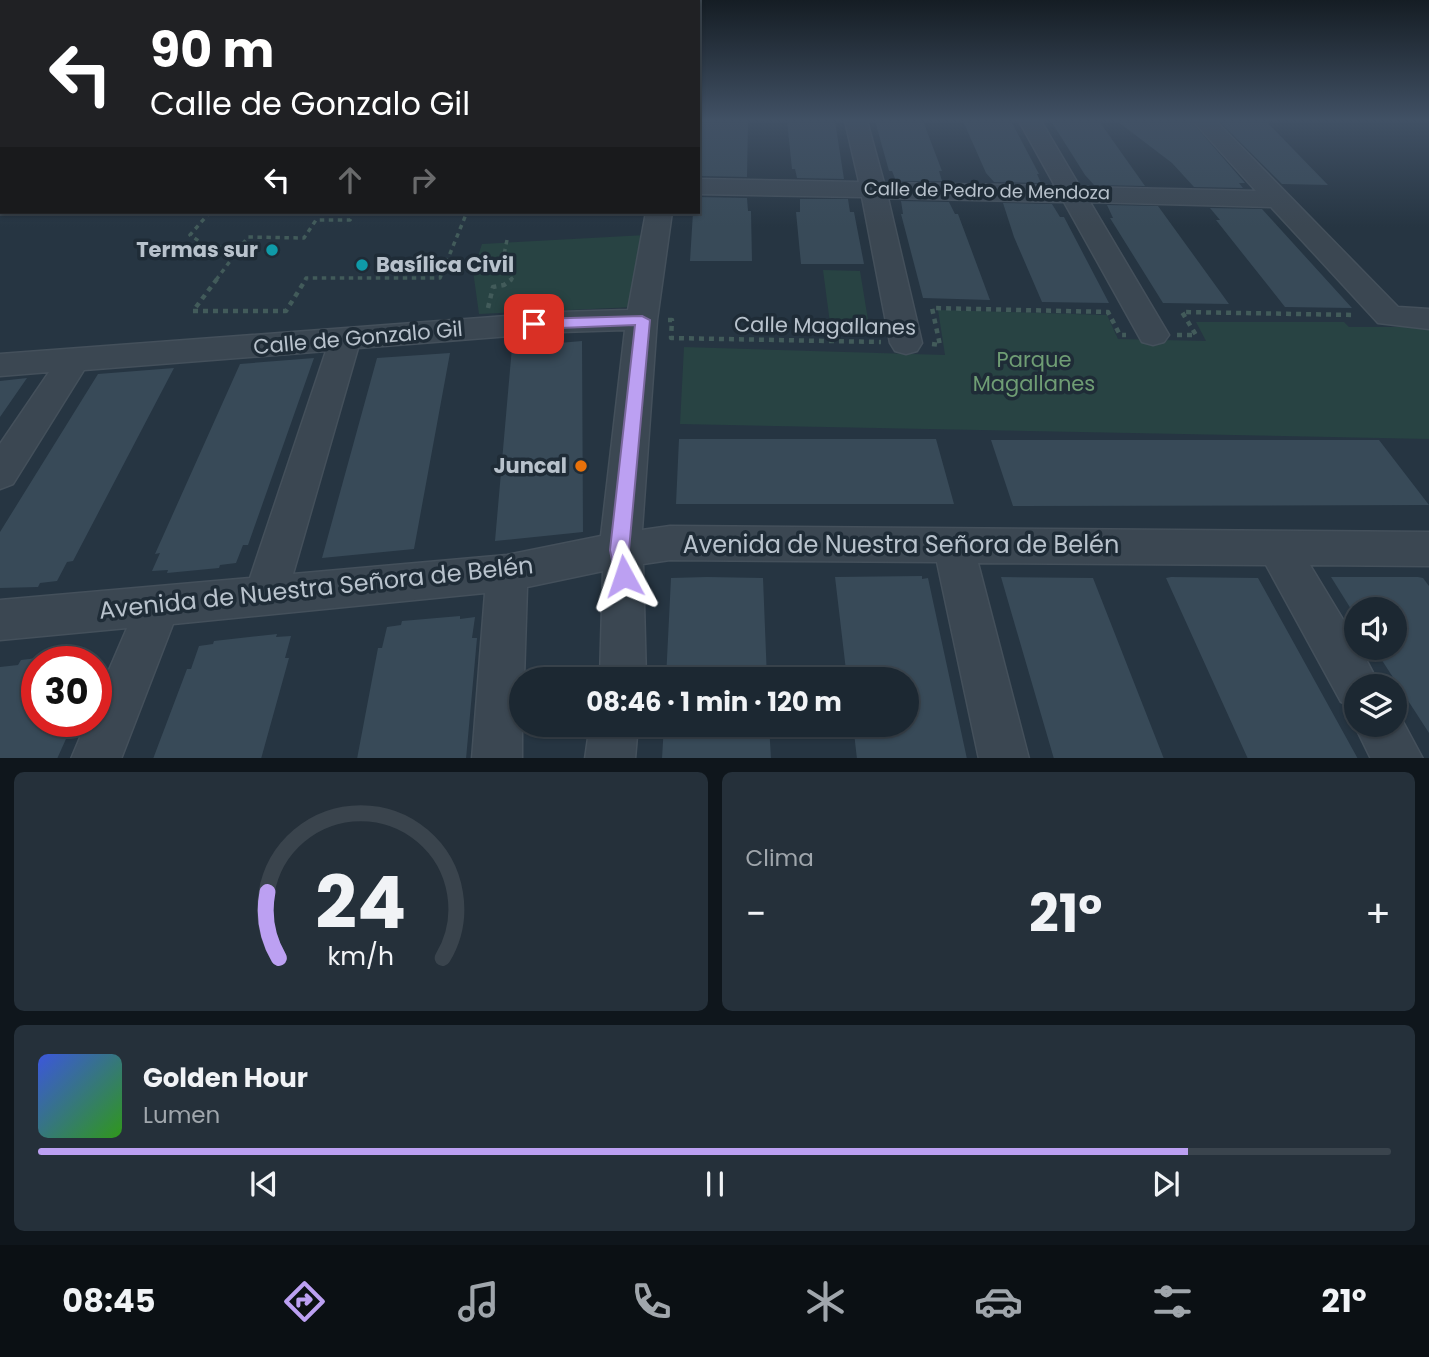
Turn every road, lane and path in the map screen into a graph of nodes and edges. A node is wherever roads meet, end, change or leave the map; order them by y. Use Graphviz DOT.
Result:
graph roads {
  1 [pos="865,156"];
  2 [pos="1050,156"];
  3 [pos="1237,156"];
  4 [pos="700,186"];
  5 [pos="873,188"];
  6 [pos="1072,194"];
  7 [pos="1276,199"];
  8 [pos="207,214"];
  9 [pos="354,214"];
  10 [pos="466,214"];
  11 [pos="660,214"];
  12 [pos="508,240"];
  13 [pos="239,249"];
  14 [pos="486,316"];
  15 [pos="1389,316"];
  16 [pos="1429,319"];
  17 [pos="642,320"];
  18 [pos="1153,335"];
  19 [pos="345,340"];
  20 [pos="906,343"];
  21 [pos="74,360"];
  22 [pos="0,365"];
  23 [pos="0,474"];
  24 [pos="953,545"];
  25 [pos="1278,548"];
  26 [pos="1429,549"];
  27 [pos="620,550"];
  28 [pos="507,573"];
  29 [pos="266,594"];
  30 [pos="159,604"];
  31 [pos="0,620"];
  32 [pos="623,667"];
  33 [pos="1350,674"];
  34 [pos="612,737"];
  35 [pos="1386,737"];
  36 [pos="96,758"];
  37 [pos="497,758"];
  38 [pos="610,758"];
  39 [pos="1004,758"];
  40 [pos="1398,758"];
  1 -- 5 [label="street"];
  2 -- 6 [label="street"];
  3 -- 7 [label="street"];
  4 -- 5 [label="street, Calle de Pedro de Mendoza"];
  5 -- 6 [label="street, Calle de Pedro de Mendoza"];
  5 -- 20 [label="street"];
  6 -- 7 [label="street, Calle de Pedro de Mendoza"];
  6 -- 18 [label="street"];
  7 -- 15 [label="street"];
  8 -- 13 [label="path"];
  9 -- 13 [label="path"];
  10 -- 13 [label="path"];
  11 -- 17 [label="street"];
  12 -- 14 [label="path"];
  15 -- 16 [label="street"];
  15 -- 18 [label="path, Calle Magallanes"];
  17 -- 19 [label="street, Calle de Gonzalo Gil"];
  17 -- 20 [label="path, Calle Magallanes"];
  17 -- 27 [label="street"];
  18 -- 20 [label="path, Calle Magallanes"];
  19 -- 21 [label="street, Calle de Gonzalo Gil"];
  19 -- 29 [label="street"];
  21 -- 22 [label="street, Calle de Gonzalo Gil"];
  21 -- 23 [label="street"];
  24 -- 25 [label="street, Avenida de Nuestra Señora de Belén"];
  24 -- 27 [label="street, Avenida de Nuestra Señora de Belén"];
  24 -- 39 [label="street"];
  25 -- 26 [label="street, Avenida de Nuestra Señora de Belén"];
  25 -- 33 [label="street"];
  27 -- 28 [label="street, Avenida de Nuestra Señora de Belén"];
  27 -- 32 [label="street"];
  28 -- 29 [label="street, Avenida de Nuestra Señora de Belén"];
  28 -- 37 [label="street"];
  29 -- 30 [label="street, Avenida de Nuestra Señora de Belén"];
  30 -- 31 [label="street, Avenida de Nuestra Señora de Belén"];
  30 -- 36 [label="street"];
  34 -- 38 [label="street"];
  35 -- 40 [label="street"];
}
